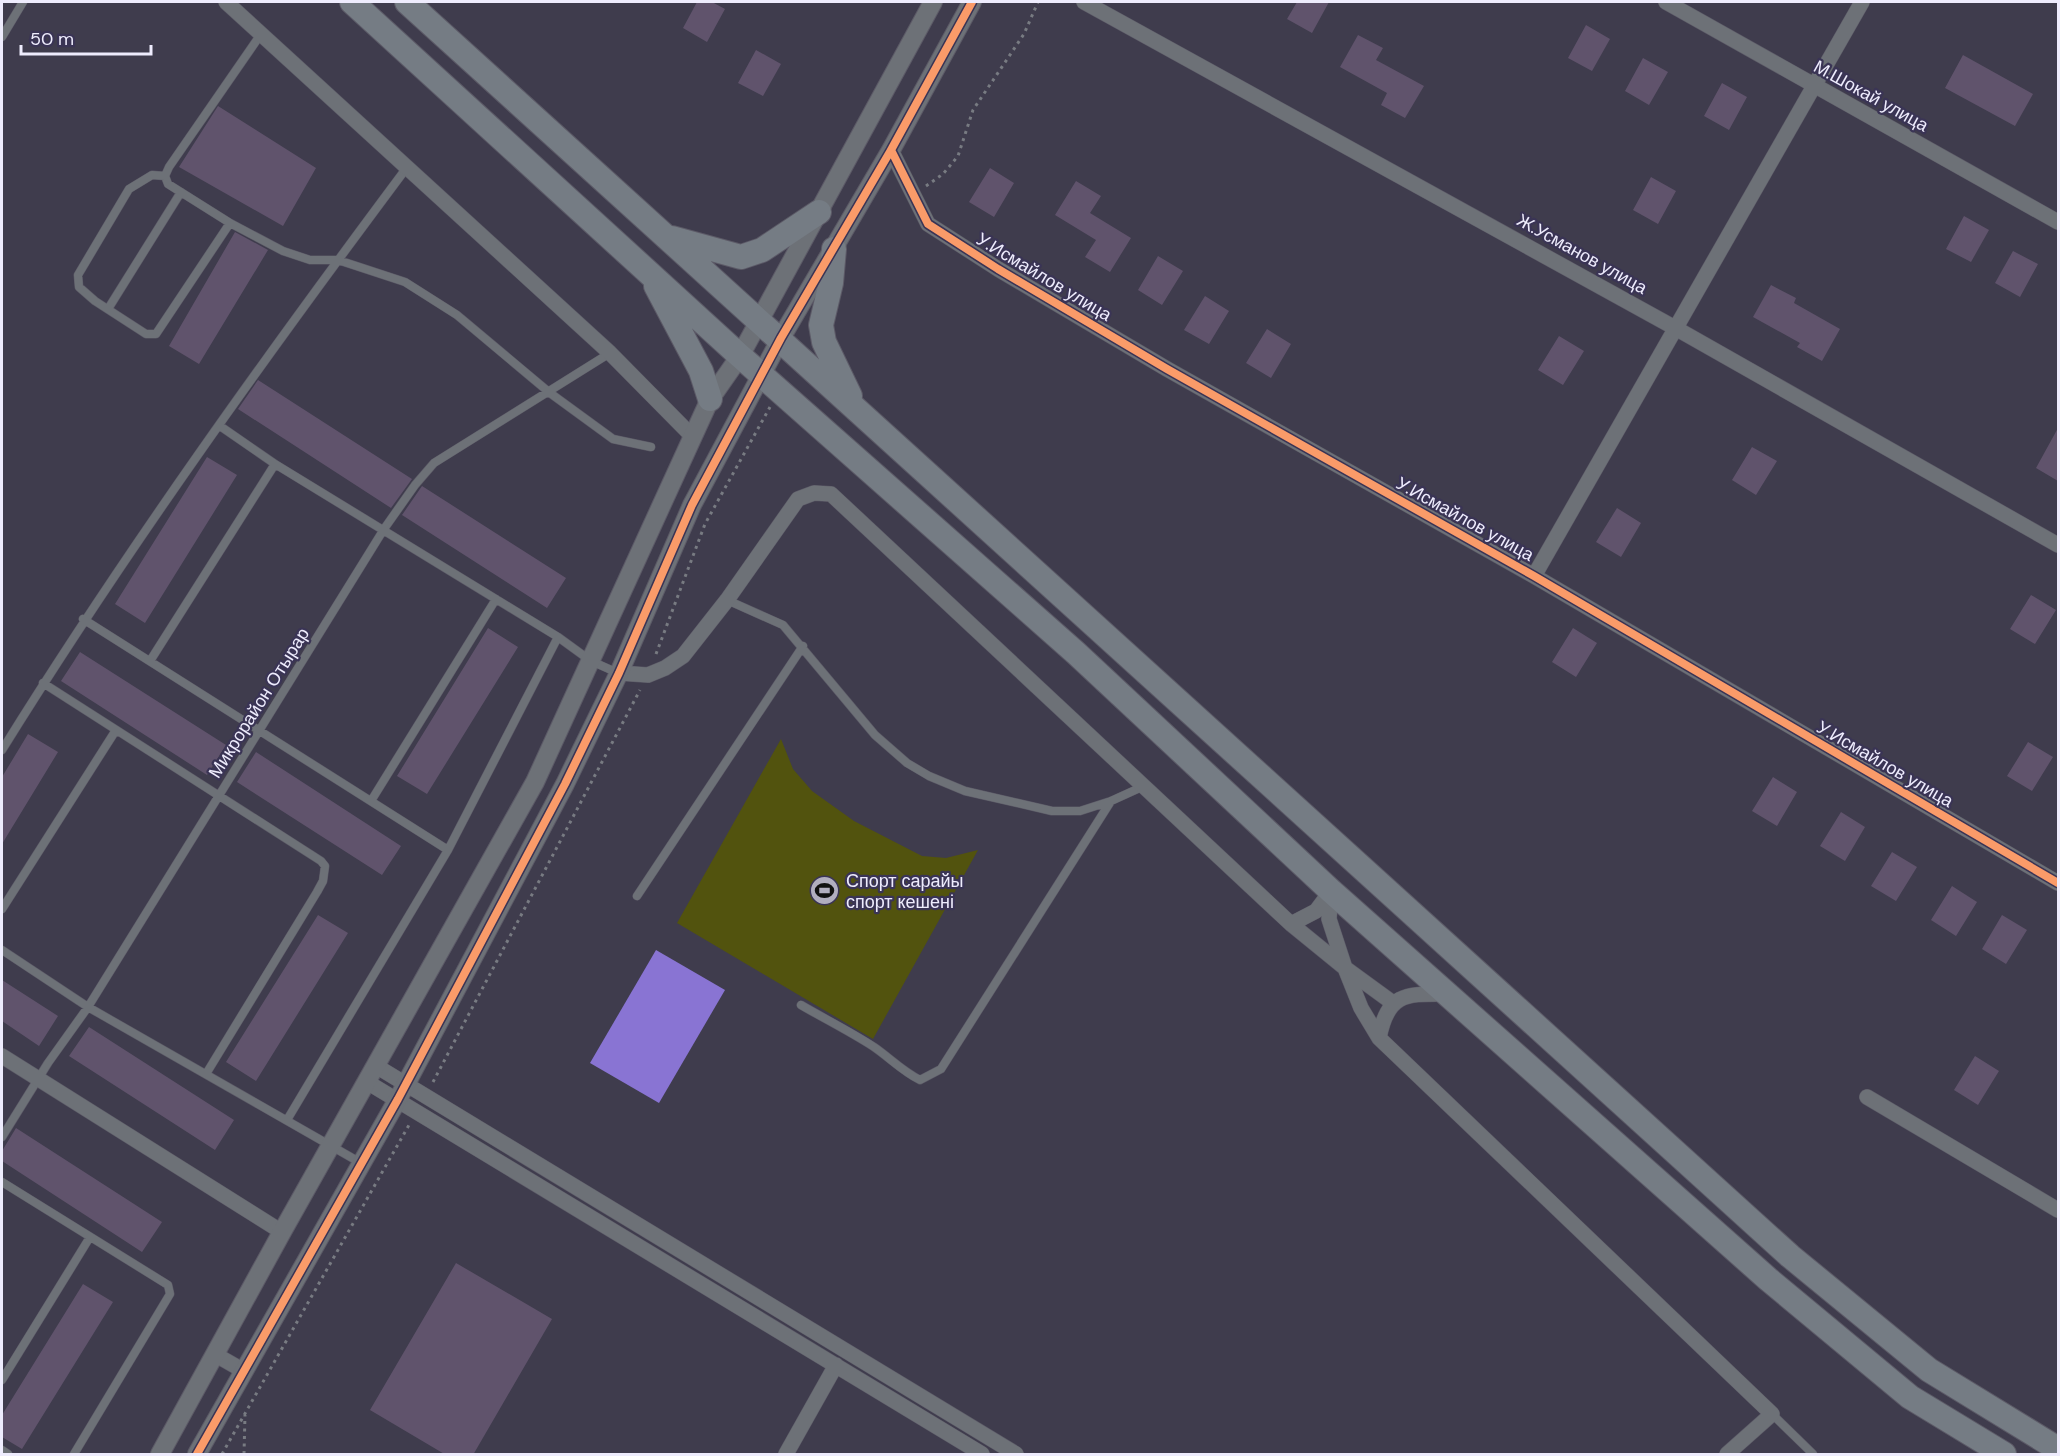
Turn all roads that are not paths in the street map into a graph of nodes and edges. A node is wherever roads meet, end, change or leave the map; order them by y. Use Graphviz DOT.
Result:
graph roads {
  1 [pos="23,2"];
  2 [pos="226,2"];
  3 [pos="352,2"];
  4 [pos="406,2"];
  5 [pos="933,2"];
  6 [pos="972,2"];
  7 [pos="1084,2"];
  8 [pos="1666,2"];
  9 [pos="1862,2"];
  10 [pos="261,34"];
  11 [pos="2,37"];
  12 [pos="1813,86"];
  13 [pos="891,150"];
  14 [pos="408,166"];
  15 [pos="165,176"];
  16 [pos="181,192"];
  17 [pos="819,212"];
  18 [pos="2058,222"];
  19 [pos="230,224"];
  20 [pos="666,236"];
  21 [pos="834,249"];
  22 [pos="338,260"];
  23 [pos="646,268"];
  24 [pos="108,309"];
  25 [pos="759,321"];
  26 [pos="1677,329"];
  27 [pos="781,338"];
  28 [pos="610,353"];
  29 [pos="741,356"];
  30 [pos="762,375"];
  31 [pos="550,393"];
  32 [pos="710,399"];
  33 [pos="856,409"];
  34 [pos="220,426"];
  35 [pos="692,436"];
  36 [pos="651,447"];
  37 [pos="275,464"];
  38 [pos="384,530"];
  39 [pos="2058,545"];
  40 [pos="1534,576"];
  41 [pos="496,599"];
  42 [pos="727,600"];
  43 [pos="83,619"];
  44 [pos="1098,629"];
  45 [pos="558,637"];
  46 [pos="803,646"];
  47 [pos="1076,653"];
  48 [pos="150,661"];
  49 [pos="591,661"];
  50 [pos="619,673"];
  51 [pos="43,683"];
  52 [pos="116,730"];
  53 [pos="261,732"];
  54 [pos="2,750"];
  55 [pos="1144,786"];
  56 [pos="219,797"];
  57 [pos="371,801"];
  58 [pos="1111,801"];
  59 [pos="448,850"];
  60 [pos="2058,882"];
  61 [pos="1331,891"];
  62 [pos="637,896"];
  63 [pos="2,909"];
  64 [pos="1291,924"];
  65 [pos="2,950"];
  66 [pos="1344,969"];
  67 [pos="1448,994"];
  68 [pos="1393,1003"];
  69 [pos="801,1005"];
  70 [pos="88,1008"];
  71 [pos="1379,1038"];
  72 [pos="2,1056"];
  73 [pos="206,1074"];
  74 [pos="372,1074"];
  75 [pos="38,1079"];
  76 [pos="402,1091"];
  77 [pos="1867,1097"];
  78 [pos="287,1120"];
  79 [pos="2,1137"];
  80 [pos="332,1146"];
  81 [pos="361,1163"];
  82 [pos="2,1182"];
  83 [pos="2058,1210"];
  84 [pos="282,1232"];
  85 [pos="90,1237"];
  86 [pos="216,1355"];
  87 [pos="836,1365"];
  88 [pos="244,1371"];
  89 [pos="2,1380"];
  90 [pos="1772,1413"];
  91 [pos="2058,1449"];
  92 [pos="2,1450"];
  93 [pos="8,1455"];
  94 [pos="74,1455"];
  95 [pos="160,1455"];
  96 [pos="197,1455"];
  97 [pos="786,1455"];
  98 [pos="982,1455"];
  99 [pos="1016,1455"];
  100 [pos="1727,1455"];
  101 [pos="1813,1455"];
  102 [pos="2004,1455"];
  1 -- 11 [label="lane"];
  2 -- 10 [label="street"];
  3 -- 23 [label="highway"];
  4 -- 20 [label="highway"];
  5 -- 17 [label="street"];
  6 -- 13 [label="street"];
  7 -- 26 [label="street, Ж.Усманов улица"];
  8 -- 12 [label="street, М.Шокай улица"];
  9 -- 12 [label="street"];
  10 -- 14 [label="street"];
  10 -- 15 [label="lane"];
  12 -- 18 [label="street, М.Шокай улица"];
  12 -- 26 [label="street"];
  13 -- 21 [label="street"];
  13 -- 40 [label="street, У.Исмайлов улица"];
  14 -- 22 [label="lane"];
  14 -- 28 [label="street"];
  15 -- 16 [label="lane"];
  15 -- 24 [label="lane"];
  16 -- 19 [label="lane"];
  16 -- 24 [label="lane"];
  17 -- 20 [label="highway"];
  17 -- 25 [label="street"];
  19 -- 22 [label="lane"];
  19 -- 24 [label="lane"];
  20 -- 25 [label="highway"];
  21 -- 27 [label="street"];
  21 -- 33 [label="highway"];
  22 -- 31 [label="lane"];
  22 -- 34 [label="lane"];
  23 -- 29 [label="highway"];
  23 -- 32 [label="highway"];
  25 -- 27 [label="highway"];
  25 -- 29 [label="street"];
  26 -- 39 [label="street, Ж.Усманов улица"];
  26 -- 40 [label="street"];
  27 -- 30 [label="street"];
  27 -- 33 [label="highway"];
  28 -- 31 [label="lane, Микрорайон Отырар"];
  28 -- 35 [label="street"];
  29 -- 30 [label="highway"];
  29 -- 32 [label="street"];
  30 -- 47 [label="highway"];
  30 -- 50 [label="street"];
  31 -- 36 [label="lane"];
  31 -- 38 [label="lane, Микрорайон Отырар"];
  32 -- 35 [label="street"];
  33 -- 44 [label="highway"];
  34 -- 37 [label="lane"];
  34 -- 43 [label="lane"];
  35 -- 49 [label="street"];
  37 -- 38 [label="lane"];
  37 -- 48 [label="lane"];
  38 -- 41 [label="lane"];
  38 -- 53 [label="lane, Микрорайон Отырар"];
  40 -- 60 [label="street, У.Исмайлов улица"];
  41 -- 45 [label="lane"];
  41 -- 57 [label="lane"];
  42 -- 46 [label="lane"];
  42 -- 50 [label="street"];
  42 -- 55 [label="street"];
  43 -- 48 [label="lane"];
  43 -- 51 [label="lane"];
  44 -- 47 [label="highway"];
  44 -- 91 [label="highway"];
  45 -- 49 [label="lane"];
  45 -- 59 [label="lane"];
  46 -- 58 [label="lane"];
  46 -- 62 [label="lane"];
  47 -- 61 [label="highway"];
  48 -- 53 [label="lane"];
  49 -- 50 [label="lane"];
  49 -- 74 [label="street"];
  50 -- 76 [label="street"];
  51 -- 52 [label="lane"];
  51 -- 54 [label="lane"];
  52 -- 56 [label="lane"];
  52 -- 63 [label="lane"];
  53 -- 56 [label="lane, Микрорайон Отырар"];
  53 -- 57 [label="lane"];
  55 -- 58 [label="lane"];
  55 -- 64 [label="street"];
  56 -- 70 [label="lane, Микрорайон Отырар"];
  56 -- 73 [label="lane"];
  57 -- 59 [label="lane"];
  58 -- 69 [label="lane"];
  59 -- 78 [label="lane"];
  61 -- 64 [label="street"];
  61 -- 66 [label="street"];
  61 -- 67 [label="highway"];
  64 -- 66 [label="street"];
  65 -- 70 [label="lane"];
  66 -- 68 [label="street"];
  66 -- 71 [label="street"];
  67 -- 68 [label="street"];
  67 -- 102 [label="highway"];
  68 -- 71 [label="street"];
  70 -- 73 [label="lane"];
  70 -- 75 [label="lane, Микрорайон Отырар"];
  71 -- 90 [label="street"];
  72 -- 75 [label="street"];
  73 -- 78 [label="lane"];
  74 -- 76 [label="street"];
  74 -- 80 [label="street"];
  75 -- 79 [label="lane, Микрорайон Отырар"];
  75 -- 84 [label="street"];
  76 -- 81 [label="street"];
  76 -- 87 [label="street"];
  76 -- 99 [label="street"];
  77 -- 83 [label="street"];
  78 -- 80 [label="lane"];
  80 -- 81 [label="lane"];
  80 -- 84 [label="street"];
  81 -- 88 [label="street"];
  82 -- 85 [label="lane"];
  84 -- 86 [label="street"];
  85 -- 89 [label="lane"];
  85 -- 94 [label="lane"];
  86 -- 88 [label="street"];
  86 -- 95 [label="street"];
  87 -- 97 [label="street"];
  87 -- 98 [label="street"];
  88 -- 96 [label="street"];
  90 -- 100 [label="street"];
  90 -- 101 [label="lane"];
  92 -- 93 [label="lane"];
}
